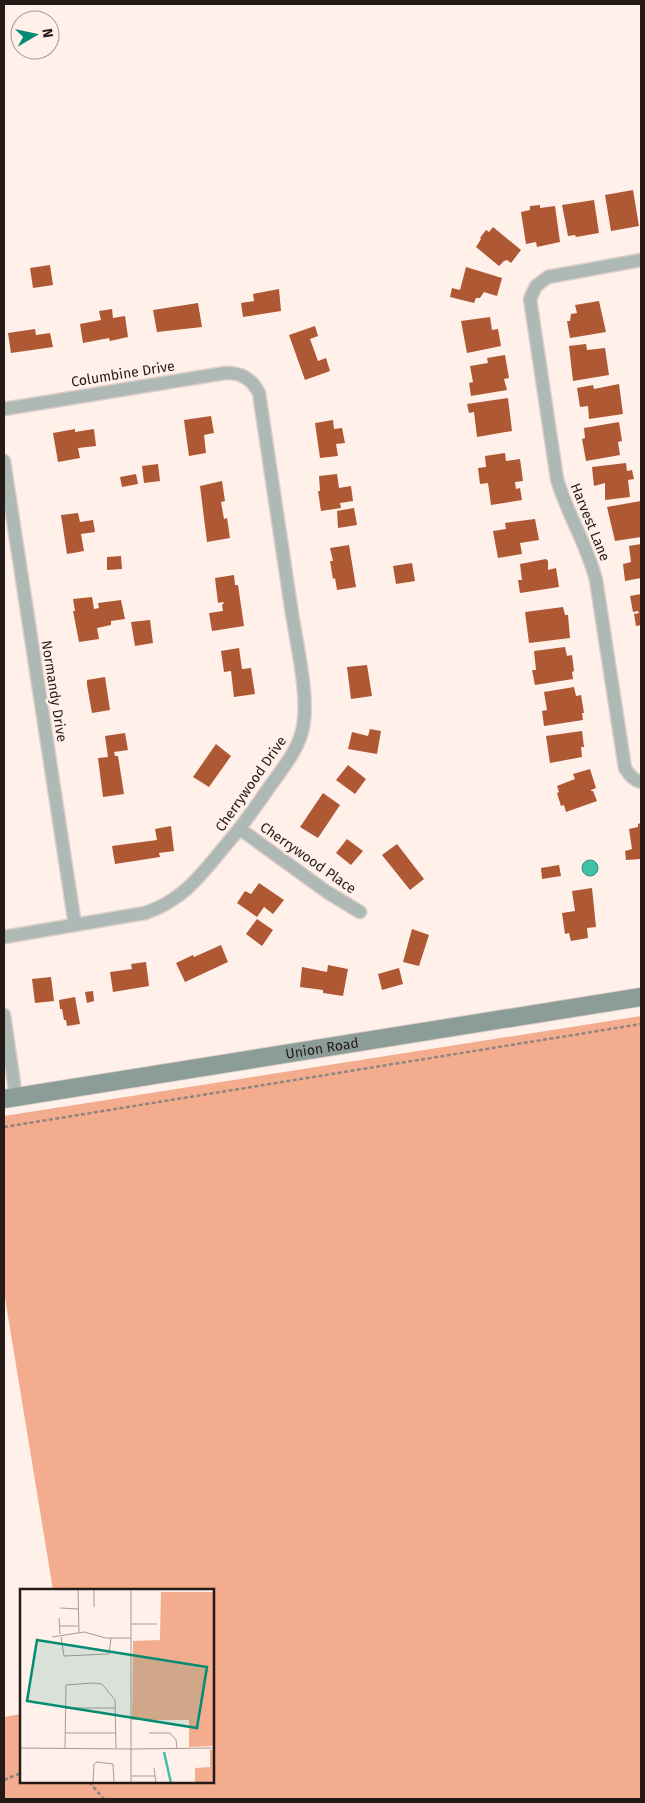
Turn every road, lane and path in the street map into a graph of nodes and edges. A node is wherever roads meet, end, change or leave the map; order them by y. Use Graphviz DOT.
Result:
graph roads {
  1 [pos="641,260"];
  2 [pos="246,377"];
  3 [pos="4,409"];
  4 [pos="4,462"];
  5 [pos="641,782"];
  6 [pos="240,828"];
  7 [pos="360,912"];
  8 [pos="75,925"];
  9 [pos="4,937"];
  10 [pos="641,997"];
  11 [pos="4,1015"];
  12 [pos="641,1024"];
  13 [pos="10,1098"];
  14 [pos="4,1127"];
  15 [pos="20,1773"];
  16 [pos="4,1780"];
  17 [pos="90,1783"];
  18 [pos="104,1799"];
  1 -- 5 [label="street, Harvest Lane"];
  2 -- 3 [label="street, Columbine Drive"];
  2 -- 6 [label="street, Cherrywood Drive"];
  4 -- 8 [label="street, Normandy Drive"];
  6 -- 7 [label="street, Cherrywood Place"];
  6 -- 8 [label="street, Cherrywood Drive"];
  8 -- 9 [label="street, Cherrywood Drive"];
  10 -- 13 [label="main road, Union Road"];
  11 -- 13 [label="street"];
  12 -- 14 [label="path"];
  15 -- 16 [label="path"];
  17 -- 18 [label="path"];
}
